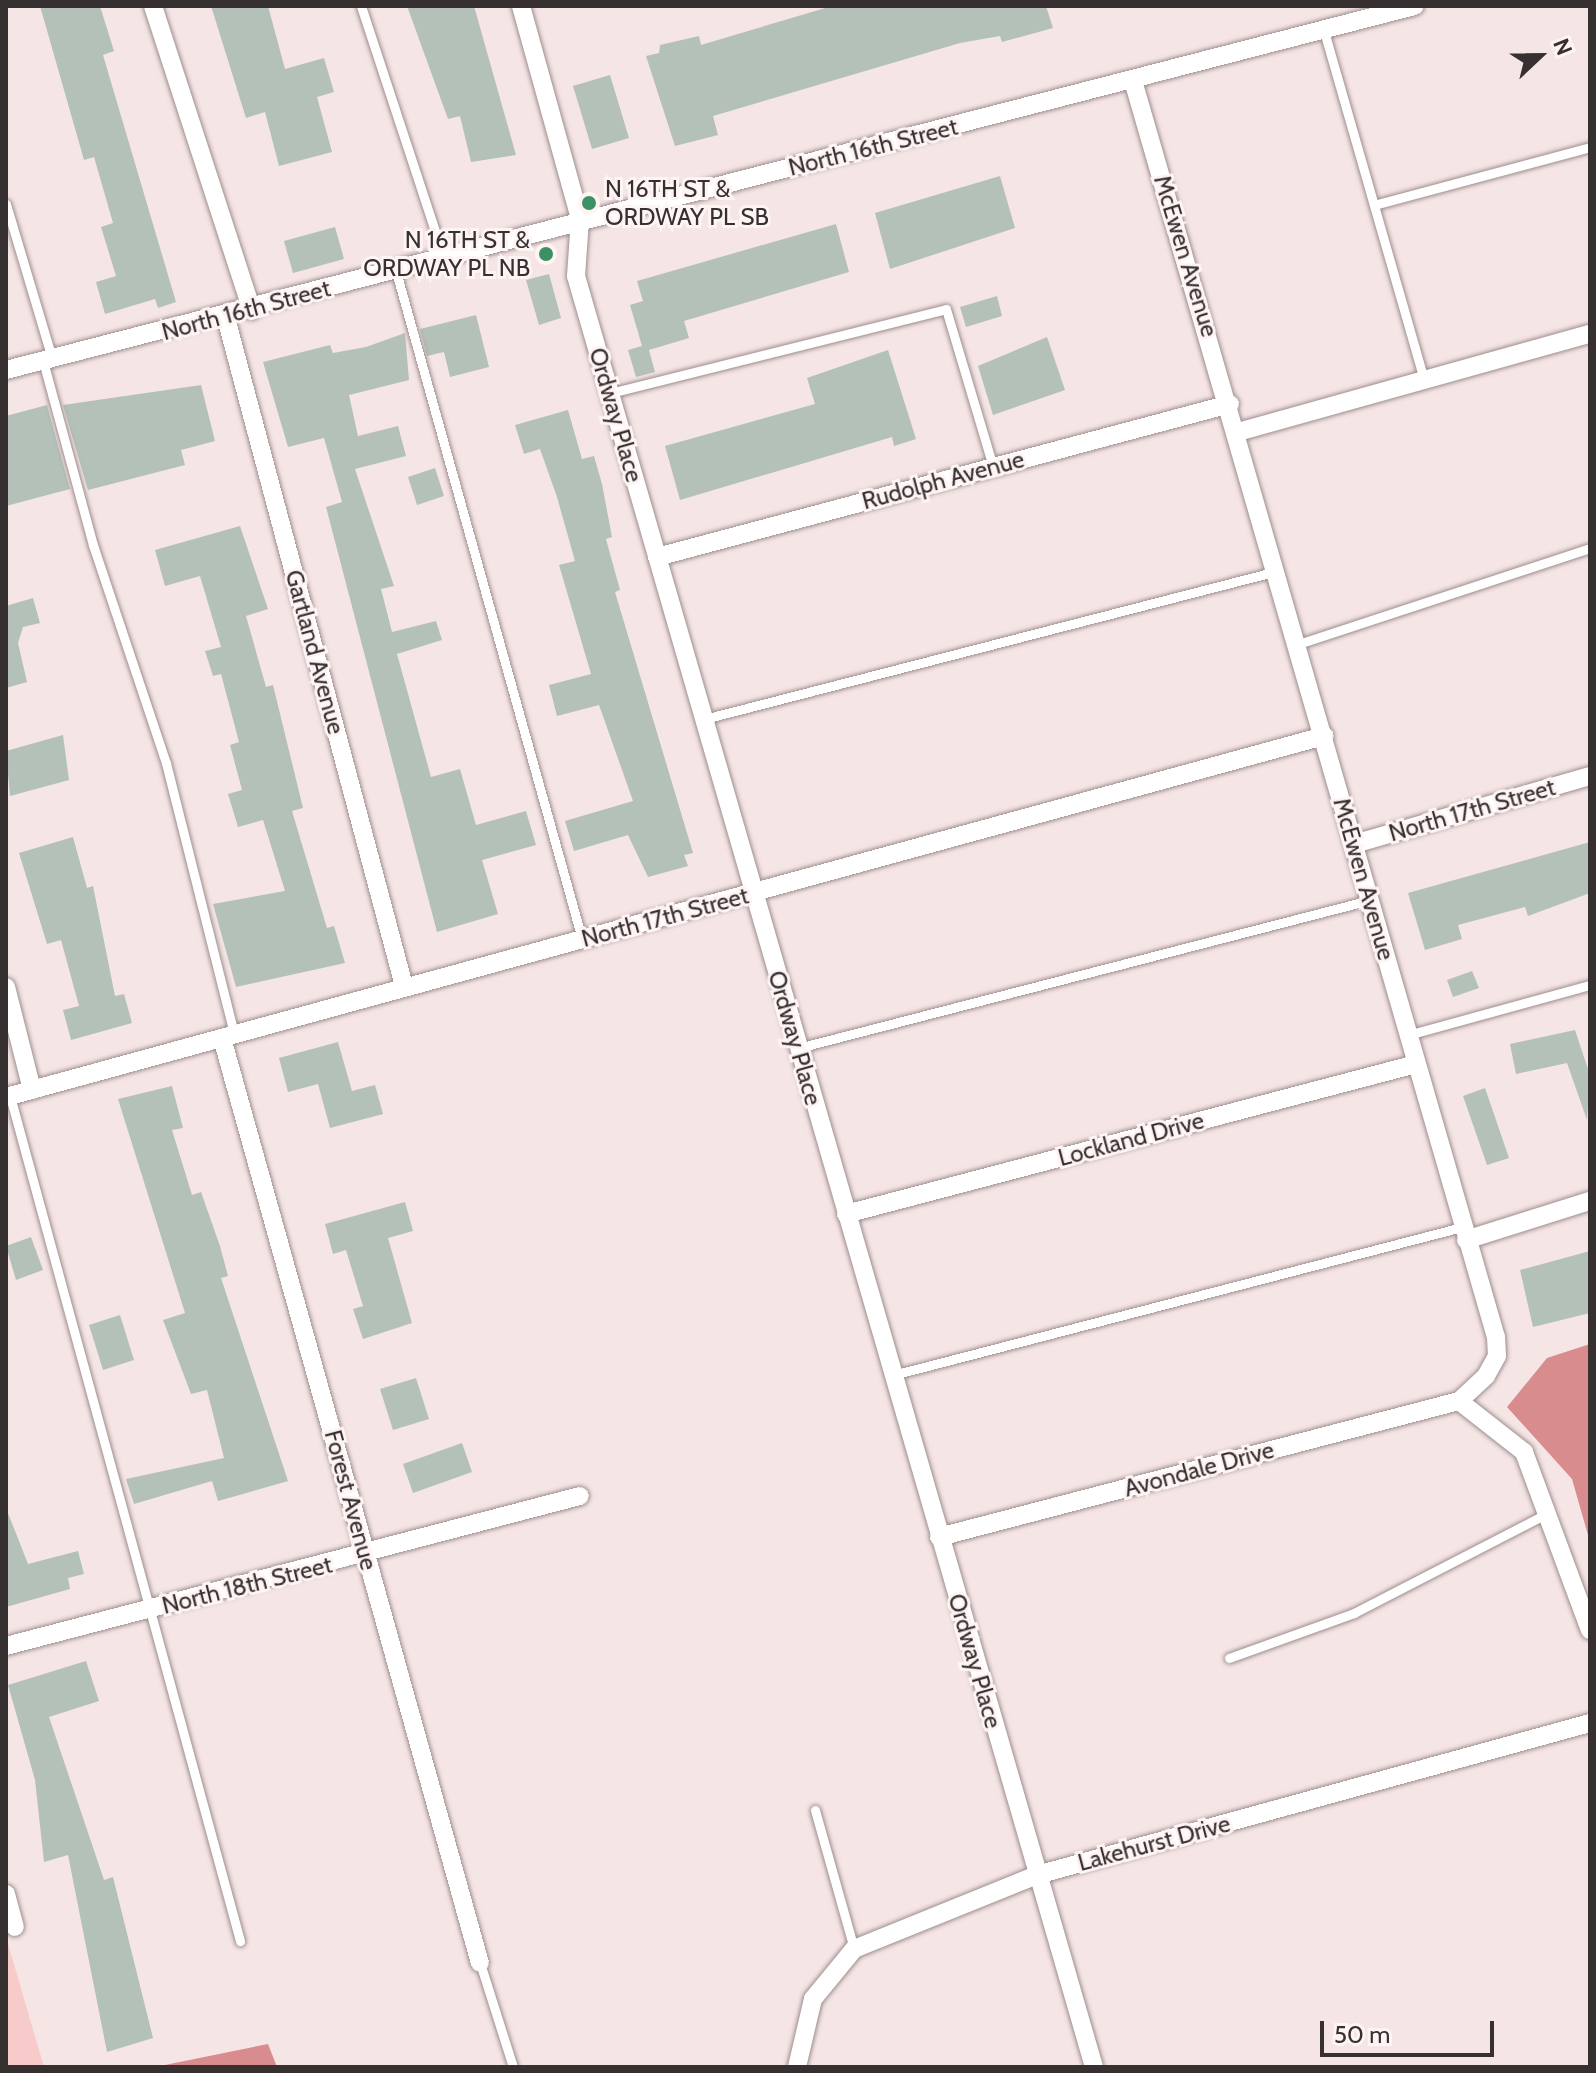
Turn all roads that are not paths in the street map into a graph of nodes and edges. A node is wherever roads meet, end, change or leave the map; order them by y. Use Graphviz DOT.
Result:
graph roads {
  1 [pos="153,6"];
  2 [pos="361,6"];
  3 [pos="521,6"];
  4 [pos="1415,6"];
  5 [pos="1390,9"];
  6 [pos="1324,31"];
  7 [pos="1134,84"];
  8 [pos="1590,147"];
  9 [pos="6,204"];
  10 [pos="1374,205"];
  11 [pos="580,219"];
  12 [pos="443,256"];
  13 [pos="395,268"];
  14 [pos="252,310"];
  15 [pos="226,318"];
  16 [pos="1590,334"];
  17 [pos="48,359"];
  18 [pos="6,370"];
  19 [pos="1424,380"];
  20 [pos="610,393"];
  21 [pos="1230,404"];
  22 [pos="1238,432"];
  23 [pos="993,467"];
  24 [pos="1590,548"];
  25 [pos="657,557"];
  26 [pos="1277,571"];
  27 [pos="1298,644"];
  28 [pos="703,720"];
  29 [pos="1324,736"];
  30 [pos="1590,776"];
  31 [pos="1354,844"];
  32 [pos="753,892"];
  33 [pos="1370,900"];
  34 [pos="582,939"];
  35 [pos="1590,985"];
  36 [pos="404,986"];
  37 [pos="6,987"];
  38 [pos="1408,1035"];
  39 [pos="228,1036"];
  40 [pos="798,1048"];
  41 [pos="1416,1064"];
  42 [pos="32,1090"];
  43 [pos="8,1097"];
  44 [pos="1590,1201"];
  45 [pos="846,1214"];
  46 [pos="1464,1234"];
  47 [pos="893,1375"];
  48 [pos="1459,1401"];
  49 [pos="580,1496"];
  50 [pos="1551,1512"];
  51 [pos="939,1537"];
  52 [pos="365,1554"];
  53 [pos="155,1608"];
  54 [pos="1590,1630"];
  55 [pos="6,1646"];
  56 [pos="1229,1658"];
  57 [pos="1590,1723"];
  58 [pos="815,1810"];
  59 [pos="1037,1875"];
  60 [pos="6,1894"];
  61 [pos="15,1927"];
  62 [pos="240,1941"];
  63 [pos="854,1949"];
  64 [pos="480,1963"];
  65 [pos="513,2067"];
  66 [pos="797,2067"];
  67 [pos="1094,2067"];
  1 -- 14 [label="street"];
  2 -- 12 [label="lane"];
  3 -- 11 [label="street, Ordway Place"];
  4 -- 5 [label="street, North 16th Street"];
  5 -- 6 [label="street, North 16th Street"];
  6 -- 7 [label="street, North 16th Street"];
  6 -- 10 [label="lane"];
  7 -- 11 [label="street, North 16th Street"];
  7 -- 21 [label="street, McEwen Avenue"];
  8 -- 10 [label="lane"];
  9 -- 17 [label="lane"];
  10 -- 19 [label="lane"];
  11 -- 12 [label="street, North 16th Street"];
  11 -- 20 [label="street, Ordway Place"];
  12 -- 13 [label="street, North 16th Street"];
  13 -- 14 [label="street, North 16th Street"];
  13 -- 34 [label="lane"];
  14 -- 15 [label="street, North 16th Street"];
  15 -- 17 [label="street, North 16th Street"];
  15 -- 36 [label="street, Gartland Avenue"];
  16 -- 19 [label="street"];
  17 -- 18 [label="street, North 16th Street"];
  17 -- 39 [label="lane"];
  19 -- 22 [label="street"];
  20 -- 23 [label="lane"];
  20 -- 25 [label="street, Ordway Place"];
  21 -- 22 [label="street, McEwen Avenue"];
  21 -- 23 [label="street, Rudolph Avenue"];
  22 -- 26 [label="street, McEwen Avenue"];
  23 -- 25 [label="street, Rudolph Avenue"];
  24 -- 27 [label="lane"];
  25 -- 28 [label="street, Ordway Place"];
  26 -- 27 [label="street, McEwen Avenue"];
  26 -- 28 [label="lane"];
  27 -- 29 [label="street, McEwen Avenue"];
  28 -- 32 [label="street, Ordway Place"];
  29 -- 31 [label="street, McEwen Avenue"];
  29 -- 32 [label="street, North 17th Street"];
  30 -- 31 [label="street, North 17th Street"];
  31 -- 33 [label="street, McEwen Avenue"];
  32 -- 34 [label="street, North 17th Street"];
  32 -- 40 [label="street, Ordway Place"];
  33 -- 38 [label="street, McEwen Avenue"];
  33 -- 40 [label="lane"];
  34 -- 36 [label="street, North 17th Street"];
  35 -- 38 [label="lane"];
  36 -- 39 [label="street, North 17th Street"];
  37 -- 42 [label="street"];
  38 -- 41 [label="street, McEwen Avenue"];
  39 -- 42 [label="street, North 17th Street"];
  39 -- 52 [label="street, Forest Avenue"];
  40 -- 45 [label="street, Ordway Place"];
  41 -- 45 [label="street, Lockland Drive"];
  41 -- 46 [label="street, McEwen Avenue"];
  42 -- 43 [label="street, North 17th Street"];
  43 -- 53 [label="lane"];
  44 -- 46 [label="street"];
  45 -- 47 [label="street, Ordway Place"];
  46 -- 47 [label="lane"];
  46 -- 48 [label="street, McEwen Avenue"];
  47 -- 51 [label="street, Ordway Place"];
  48 -- 50 [label="street"];
  48 -- 51 [label="street, Avondale Drive"];
  49 -- 52 [label="street, North 18th Street"];
  50 -- 54 [label="street"];
  50 -- 56 [label="lane"];
  51 -- 59 [label="street, Ordway Place"];
  52 -- 53 [label="street, North 18th Street"];
  52 -- 64 [label="street, Forest Avenue"];
  53 -- 55 [label="street, North 18th Street"];
  53 -- 62 [label="lane"];
  57 -- 59 [label="street, Lakehurst Drive"];
  58 -- 63 [label="lane"];
  59 -- 63 [label="street, Lakehurst Drive"];
  59 -- 67 [label="street, Ordway Place"];
  60 -- 61 [label="street"];
  63 -- 66 [label="street, Lakehurst Drive"];
  64 -- 65 [label="lane"];
}
